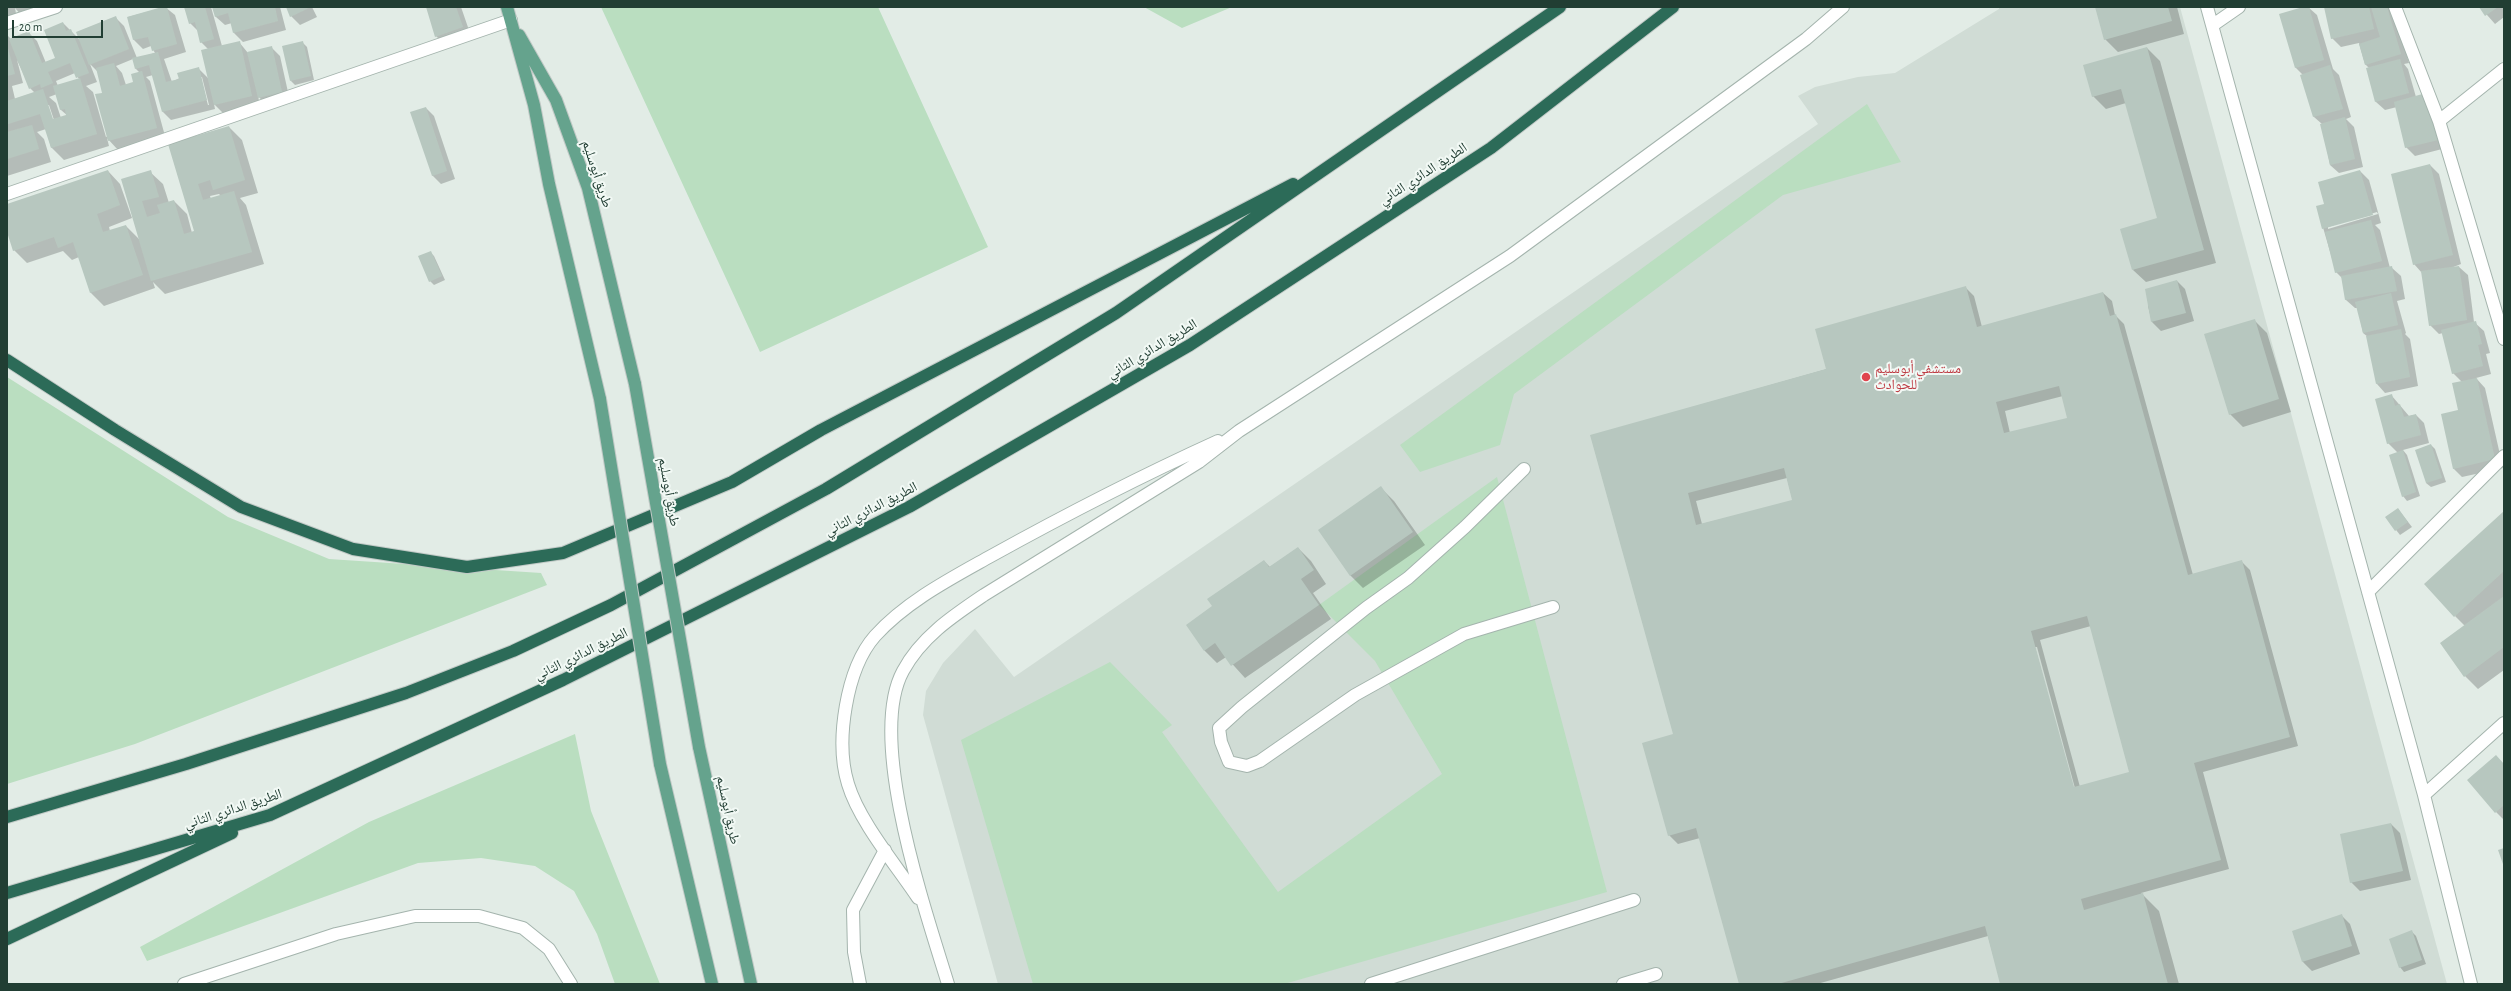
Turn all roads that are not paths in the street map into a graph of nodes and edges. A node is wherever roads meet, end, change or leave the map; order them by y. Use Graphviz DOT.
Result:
graph roads {
  1 [pos="56,7"];
  2 [pos="507,7"];
  3 [pos="1560,7"];
  4 [pos="1673,7"];
  5 [pos="1843,7"];
  6 [pos="2207,7"];
  7 [pos="2239,7"];
  8 [pos="2396,7"];
  9 [pos="511,20"];
  10 [pos="7,23"];
  11 [pos="2213,24"];
  12 [pos="2504,69"];
  13 [pos="2439,121"];
  14 [pos="1342,158"];
  15 [pos="7,194"];
  16 [pos="2504,339"];
  17 [pos="7,360"];
  18 [pos="1239,431"];
  19 [pos="2504,456"];
  20 [pos="1524,469"];
  21 [pos="2368,592"];
  22 [pos="1553,607"];
  23 [pos="2504,723"];
  24 [pos="2424,795"];
  25 [pos="270,815"];
  26 [pos="7,817"];
  27 [pos="885,850"];
  28 [pos="7,893"];
  29 [pos="1634,900"];
  30 [pos="925,908"];
  31 [pos="7,939"];
  32 [pos="1656,974"];
  33 [pos="184,984"];
  34 [pos="571,984"];
  35 [pos="712,984"];
  36 [pos="751,984"];
  37 [pos="860,984"];
  38 [pos="948,984"];
  39 [pos="1371,984"];
  40 [pos="1623,984"];
  41 [pos="2471,984"];
  1 -- 10 [label="street"];
  2 -- 9 [label="main road, طريق أبوسليم"];
  3 -- 14 [label="highway"];
  4 -- 25 [label="highway, الطريق الدائري الثاني"];
  5 -- 18 [label="street"];
  6 -- 11 [label="street"];
  7 -- 11 [label="street"];
  8 -- 13 [label="street"];
  9 -- 15 [label="street"];
  9 -- 35 [label="main road, طريق أبوسليم, bridge"];
  9 -- 36 [label="main road, طريق أبوسليم, bridge"];
  11 -- 21 [label="street"];
  12 -- 13 [label="street"];
  13 -- 16 [label="street"];
  14 -- 17 [label="highway"];
  14 -- 26 [label="highway"];
  18 -- 27 [label="street"];
  18 -- 30 [label="street"];
  19 -- 21 [label="street"];
  20 -- 22 [label="street"];
  21 -- 24 [label="street"];
  23 -- 24 [label="street"];
  24 -- 41 [label="street"];
  25 -- 28 [label="highway, الطريق الدائري الثاني"];
  25 -- 31 [label="highway"];
  27 -- 30 [label="street"];
  27 -- 37 [label="street"];
  29 -- 39 [label="street"];
  30 -- 38 [label="street"];
  32 -- 40 [label="street"];
  33 -- 34 [label="street"];
}
